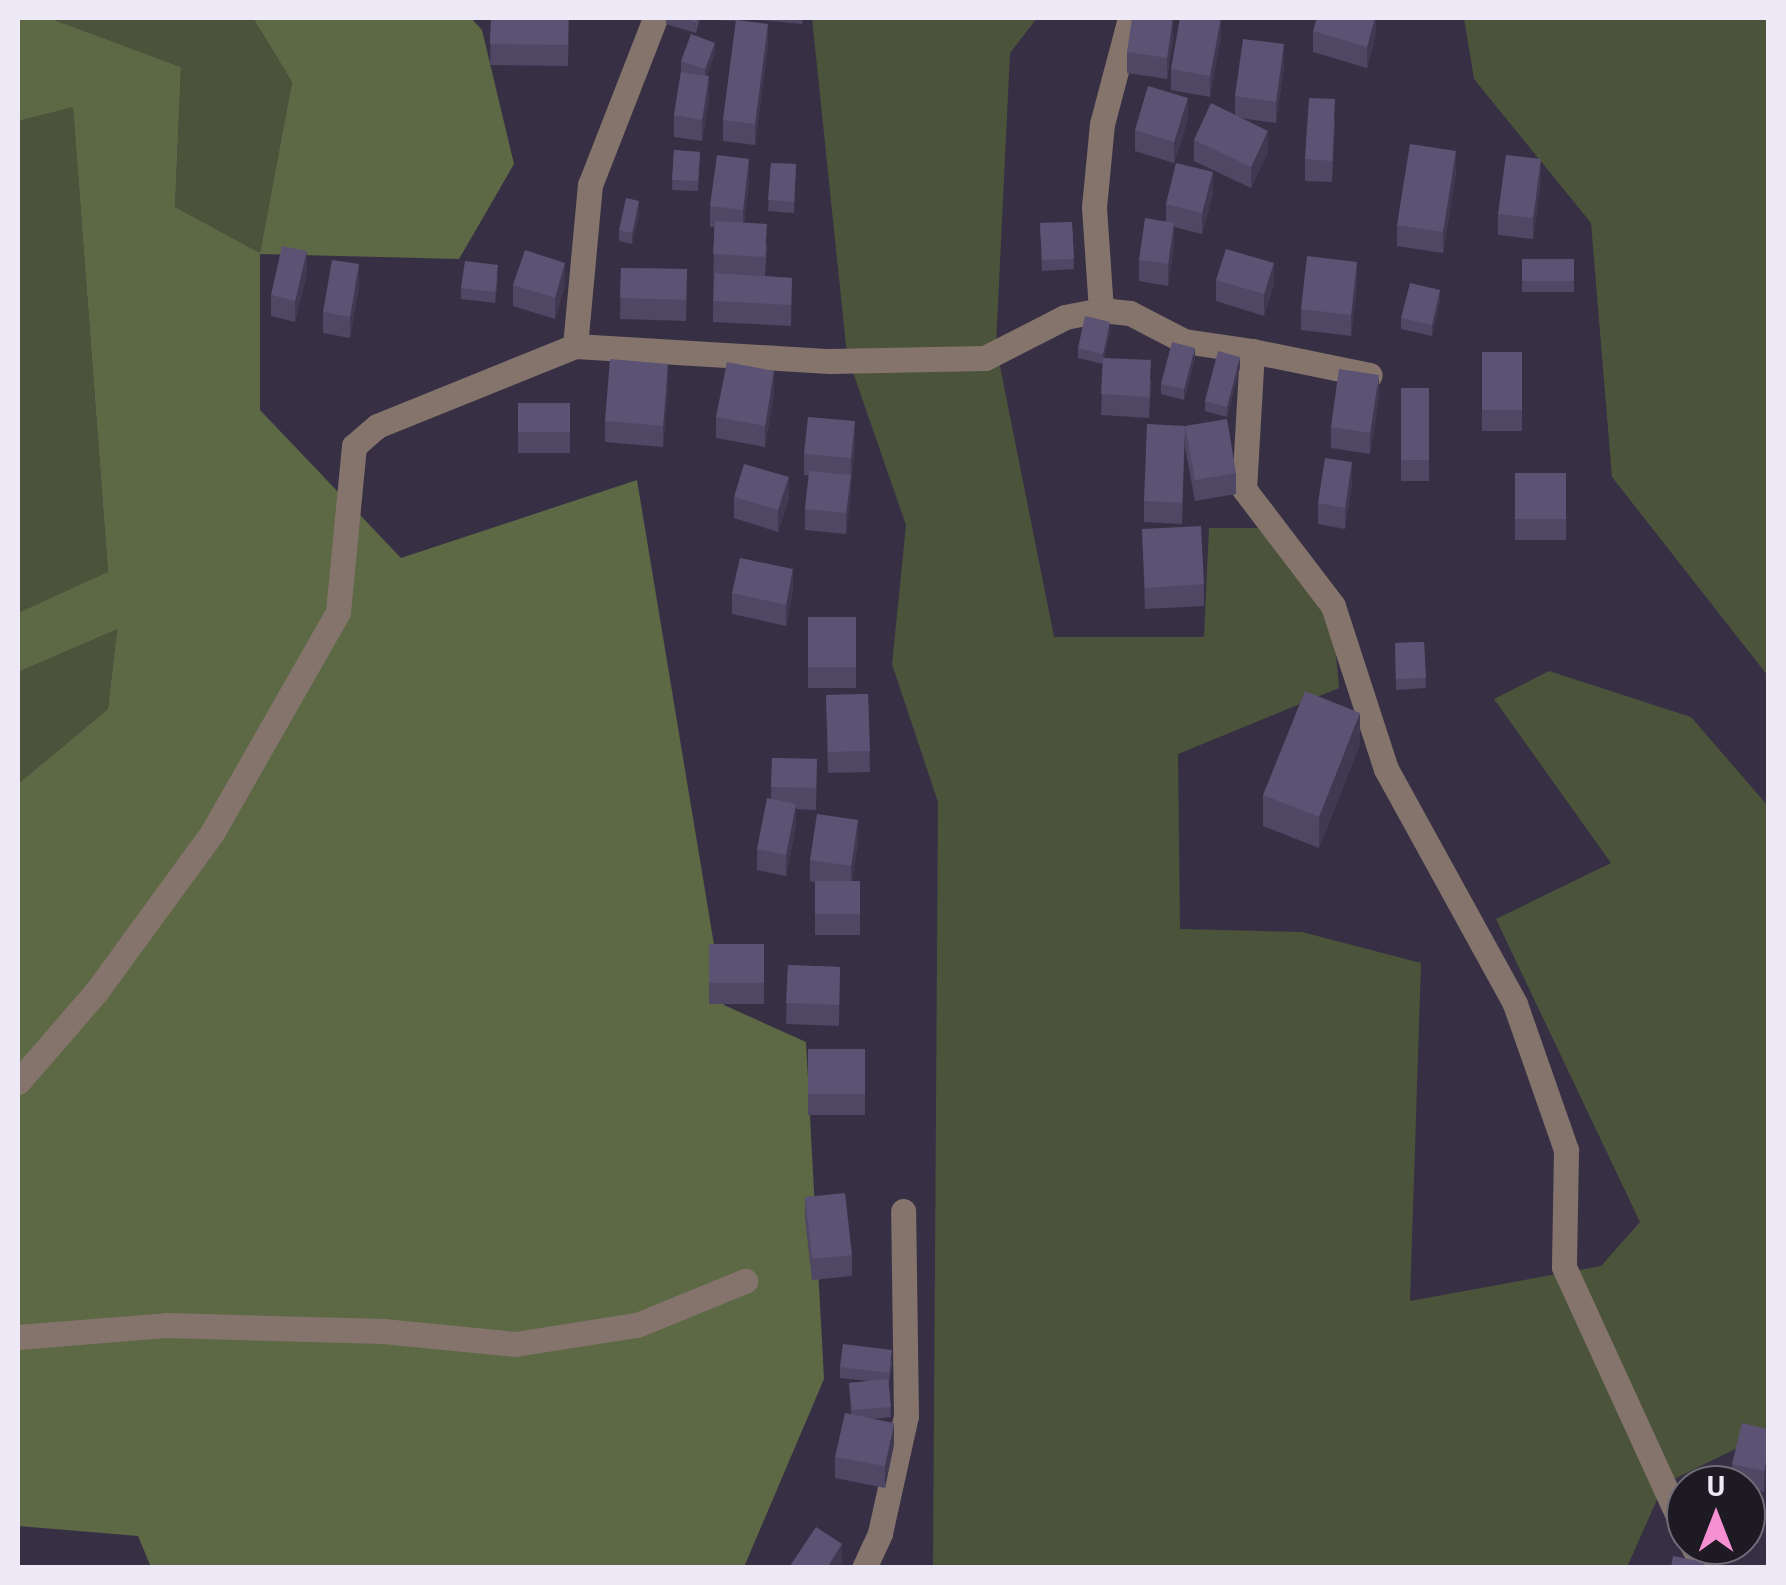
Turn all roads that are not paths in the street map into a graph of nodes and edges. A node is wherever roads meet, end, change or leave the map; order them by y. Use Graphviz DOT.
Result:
graph roads {
  1 [pos="655,18"];
  2 [pos="1130,18"];
  3 [pos="1101,310"];
  4 [pos="575,346"];
  5 [pos="1252,352"];
  6 [pos="1374,376"];
  7 [pos="18,1082"];
  8 [pos="904,1211"];
  9 [pos="745,1281"];
  10 [pos="18,1337"];
  11 [pos="1666,1490"];
  12 [pos="864,1568"];
  1 -- 4 [label="street"];
  2 -- 3 [label="street"];
  3 -- 4 [label="street"];
  3 -- 5 [label="street"];
  4 -- 7 [label="street"];
  5 -- 6 [label="street"];
  5 -- 11 [label="street"];
  8 -- 12 [label="street"];
  9 -- 10 [label="street"];
}
